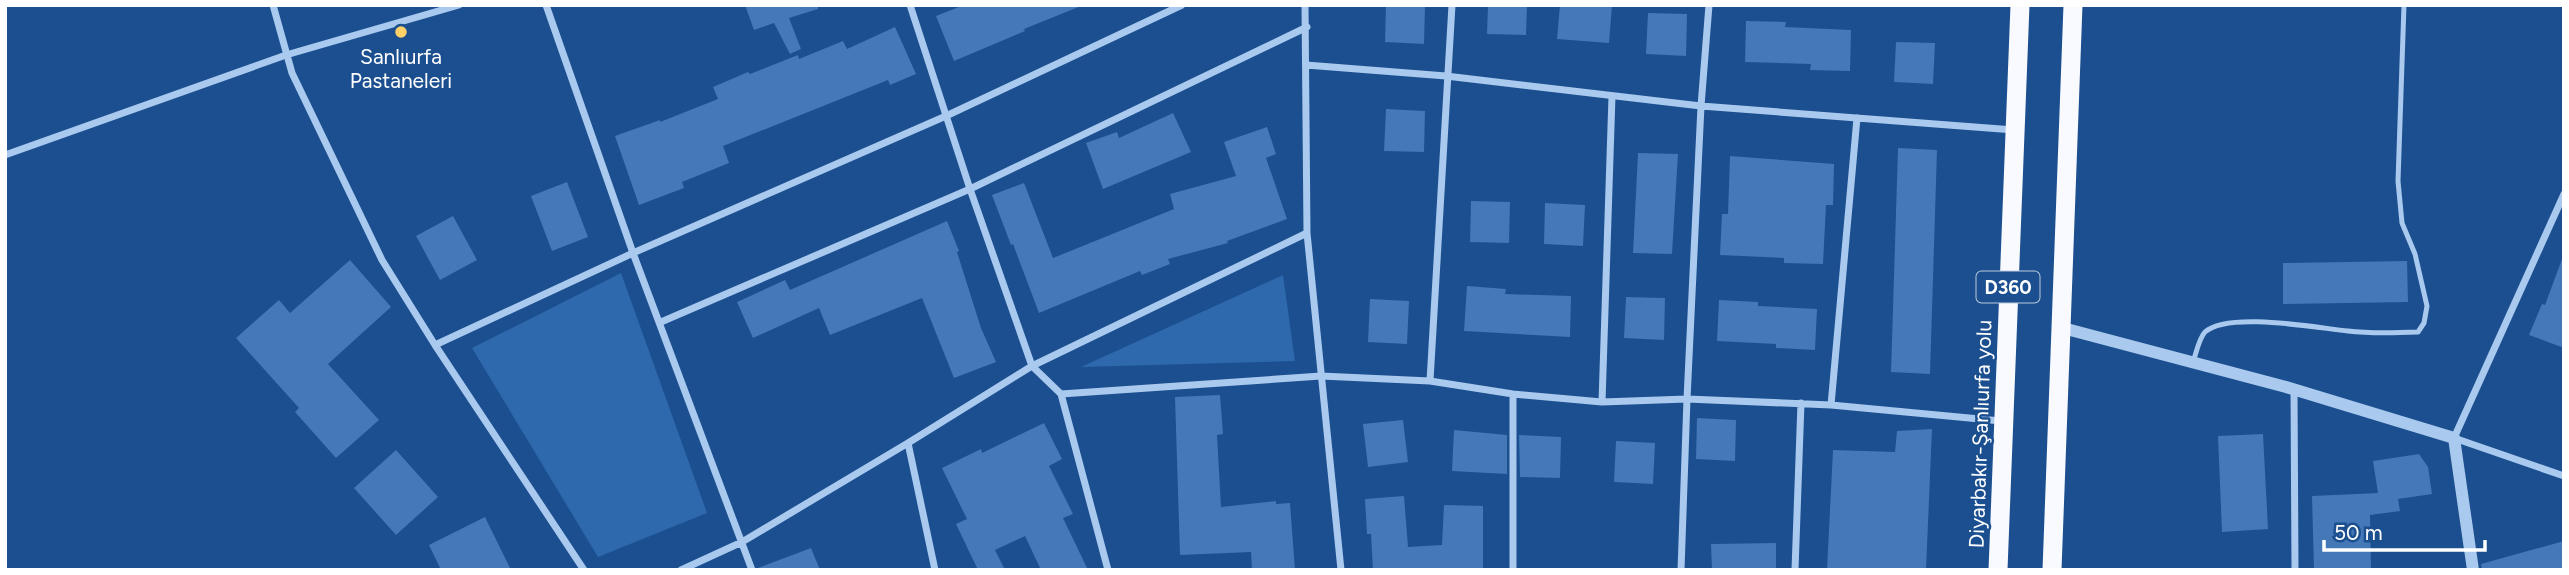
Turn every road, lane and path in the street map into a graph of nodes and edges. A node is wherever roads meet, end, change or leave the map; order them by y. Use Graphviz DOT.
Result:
graph roads {
  1 [pos="273,5"];
  2 [pos="459,5"];
  3 [pos="546,5"];
  4 [pos="910,5"];
  5 [pos="1182,5"];
  6 [pos="1305,5"];
  7 [pos="1452,5"];
  8 [pos="1709,5"];
  9 [pos="2020,5"];
  10 [pos="2073,5"];
  11 [pos="2404,5"];
  12 [pos="1307,27"];
  13 [pos="286,55"];
  14 [pos="1306,65"];
  15 [pos="1447,76"];
  16 [pos="1612,96"];
  17 [pos="1700,107"];
  18 [pos="946,116"];
  19 [pos="1857,118"];
  20 [pos="2015,130"];
  21 [pos="5,155"];
  22 [pos="970,189"];
  23 [pos="2564,194"];
  24 [pos="1307,233"];
  25 [pos="633,253"];
  26 [pos="661,322"];
  27 [pos="2059,327"];
  28 [pos="435,345"];
  29 [pos="2193,362"];
  30 [pos="1032,366"];
  31 [pos="1321,376"];
  32 [pos="1430,381"];
  33 [pos="2294,389"];
  34 [pos="1061,394"];
  35 [pos="1513,394"];
  36 [pos="1687,399"];
  37 [pos="1602,402"];
  38 [pos="1801,402"];
  39 [pos="1831,405"];
  40 [pos="2002,421"];
  41 [pos="2454,438"];
  42 [pos="908,443"];
  43 [pos="2564,477"];
  44 [pos="742,542"];
  45 [pos="584,570"];
  46 [pos="681,570"];
  47 [pos="752,570"];
  48 [pos="935,570"];
  49 [pos="1108,570"];
  50 [pos="1341,570"];
  51 [pos="1513,570"];
  52 [pos="1681,570"];
  53 [pos="1795,570"];
  54 [pos="1998,570"];
  55 [pos="2052,570"];
  56 [pos="2295,570"];
  57 [pos="2473,570"];
  1 -- 13 [label="street"];
  2 -- 13 [label="street"];
  3 -- 25 [label="street"];
  4 -- 18 [label="street"];
  5 -- 18 [label="street"];
  6 -- 12 [label="street"];
  7 -- 15 [label="street"];
  8 -- 17 [label="street"];
  9 -- 20 [label="highway, Diyarbakır-Şanlıurfa yolu / D360"];
  10 -- 27 [label="highway, D360"];
  11 -- 29 [label="lane"];
  12 -- 14 [label="street"];
  12 -- 22 [label="street"];
  13 -- 21 [label="street"];
  13 -- 28 [label="street"];
  14 -- 15 [label="street"];
  14 -- 24 [label="street"];
  15 -- 16 [label="street"];
  15 -- 32 [label="street"];
  16 -- 17 [label="street"];
  16 -- 37 [label="street"];
  17 -- 19 [label="street"];
  17 -- 36 [label="street"];
  18 -- 22 [label="street"];
  18 -- 25 [label="street"];
  19 -- 20 [label="street"];
  19 -- 39 [label="street"];
  20 -- 40 [label="highway, Diyarbakır-Şanlıurfa yolu / D360"];
  22 -- 26 [label="street"];
  22 -- 30 [label="street"];
  23 -- 41 [label="street"];
  24 -- 30 [label="street"];
  24 -- 31 [label="street"];
  25 -- 26 [label="street"];
  25 -- 28 [label="street"];
  26 -- 44 [label="street"];
  27 -- 29 [label="street"];
  27 -- 55 [label="highway, D360"];
  28 -- 45 [label="street"];
  29 -- 33 [label="street"];
  30 -- 34 [label="street"];
  30 -- 42 [label="street"];
  31 -- 32 [label="street"];
  31 -- 34 [label="street"];
  31 -- 50 [label="street"];
  32 -- 35 [label="street"];
  33 -- 41 [label="street"];
  33 -- 56 [label="street"];
  34 -- 49 [label="street"];
  35 -- 37 [label="street"];
  35 -- 51 [label="street"];
  36 -- 37 [label="street"];
  36 -- 38 [label="street"];
  36 -- 52 [label="street"];
  38 -- 39 [label="street"];
  38 -- 53 [label="street"];
  39 -- 40 [label="street"];
  40 -- 54 [label="highway, Diyarbakır-Şanlıurfa yolu / D360"];
  41 -- 43 [label="street"];
  41 -- 57 [label="street"];
  42 -- 44 [label="street"];
  42 -- 48 [label="street"];
  44 -- 46 [label="street"];
  44 -- 47 [label="street"];
}
